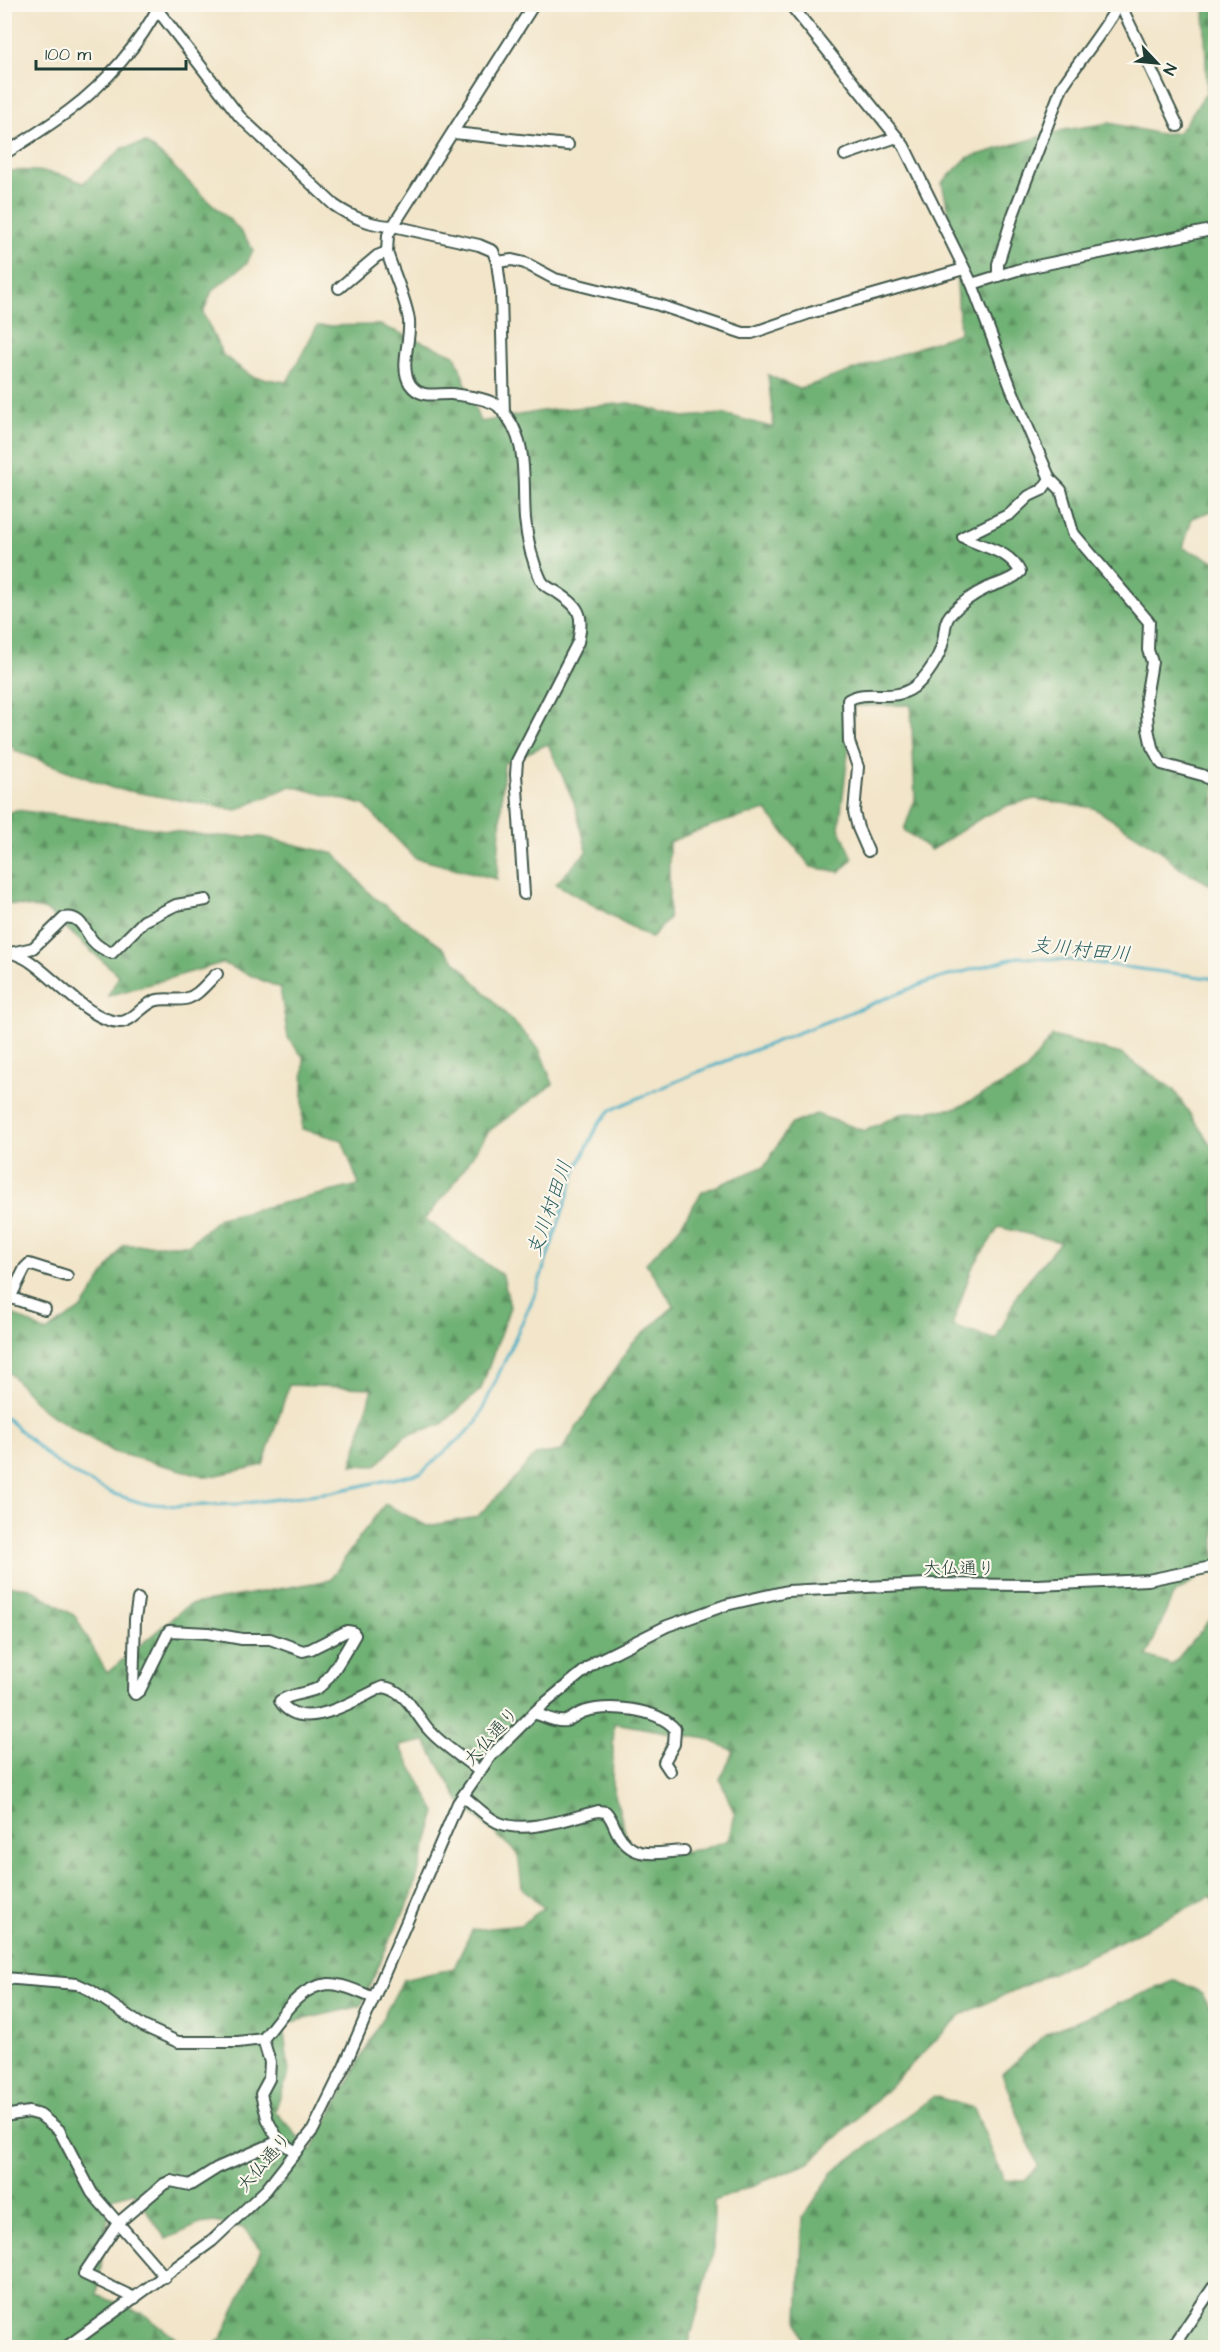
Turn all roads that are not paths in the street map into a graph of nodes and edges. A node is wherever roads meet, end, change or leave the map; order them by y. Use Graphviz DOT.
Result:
graph roads {
  1 [pos="534,4"];
  2 [pos="790,4"];
  3 [pos="1120,4"];
  4 [pos="157,6"];
  5 [pos="1178,126"];
  6 [pos="454,133"];
  7 [pos="897,137"];
  8 [pos="568,145"];
  9 [pos="4,154"];
  10 [pos="845,154"];
  11 [pos="393,226"];
  12 [pos="1215,229"];
  13 [pos="387,252"];
  14 [pos="497,262"];
  15 [pos="964,268"];
  16 [pos="999,276"];
  17 [pos="972,284"];
  18 [pos="339,288"];
  19 [pos="504,414"];
  20 [pos="1050,479"];
  21 [pos="1215,783"];
  22 [pos="868,851"];
  23 [pos="524,894"];
  24 [pos="206,900"];
  25 [pos="8,952"];
  26 [pos="217,974"];
  27 [pos="67,1276"];
  28 [pos="7,1297"];
  29 [pos="45,1309"];
  30 [pos="1215,1566"];
  31 [pos="138,1599"];
  32 [pos="534,1713"];
  33 [pos="670,1771"];
  34 [pos="480,1772"];
  35 [pos="463,1796"];
  36 [pos="684,1851"];
  37 [pos="4,1978"];
  38 [pos="374,1998"];
  39 [pos="263,2039"];
  40 [pos="4,2116"];
  41 [pos="279,2141"];
  42 [pos="296,2152"];
  43 [pos="118,2223"];
  44 [pos="165,2277"];
  45 [pos="1215,2283"];
  46 [pos="135,2298"];
  47 [pos="65,2348"];
  48 [pos="1172,2348"];
  1 -- 6 [label="street"];
  2 -- 7 [label="street"];
  3 -- 5 [label="street"];
  3 -- 16 [label="street"];
  4 -- 9 [label="street"];
  4 -- 11 [label="street"];
  6 -- 8 [label="street"];
  6 -- 11 [label="street"];
  7 -- 10 [label="street"];
  7 -- 15 [label="street"];
  11 -- 13 [label="street"];
  11 -- 14 [label="street"];
  12 -- 16 [label="street"];
  13 -- 18 [label="street"];
  13 -- 19 [label="street"];
  14 -- 15 [label="street"];
  14 -- 19 [label="street"];
  15 -- 17 [label="street"];
  16 -- 17 [label="street"];
  17 -- 20 [label="street"];
  19 -- 23 [label="street"];
  20 -- 21 [label="street"];
  20 -- 22 [label="street"];
  24 -- 25 [label="street"];
  25 -- 26 [label="street"];
  27 -- 28 [label="street"];
  28 -- 29 [label="street"];
  30 -- 32 [label="street, 大仏通り"];
  31 -- 34 [label="street"];
  32 -- 33 [label="street"];
  32 -- 34 [label="street, 大仏通り"];
  34 -- 35 [label="street, 大仏通り"];
  35 -- 36 [label="street"];
  35 -- 38 [label="street, 大仏通り"];
  37 -- 39 [label="street"];
  38 -- 39 [label="street"];
  38 -- 42 [label="street, 大仏通り"];
  39 -- 41 [label="street"];
  40 -- 43 [label="street"];
  41 -- 42 [label="street"];
  41 -- 43 [label="street"];
  42 -- 44 [label="street, 大仏通り"];
  43 -- 44 [label="street"];
  43 -- 46 [label="street"];
  44 -- 46 [label="street, 大仏通り"];
  45 -- 48 [label="street"];
  46 -- 47 [label="street, 大仏通り"];
}
